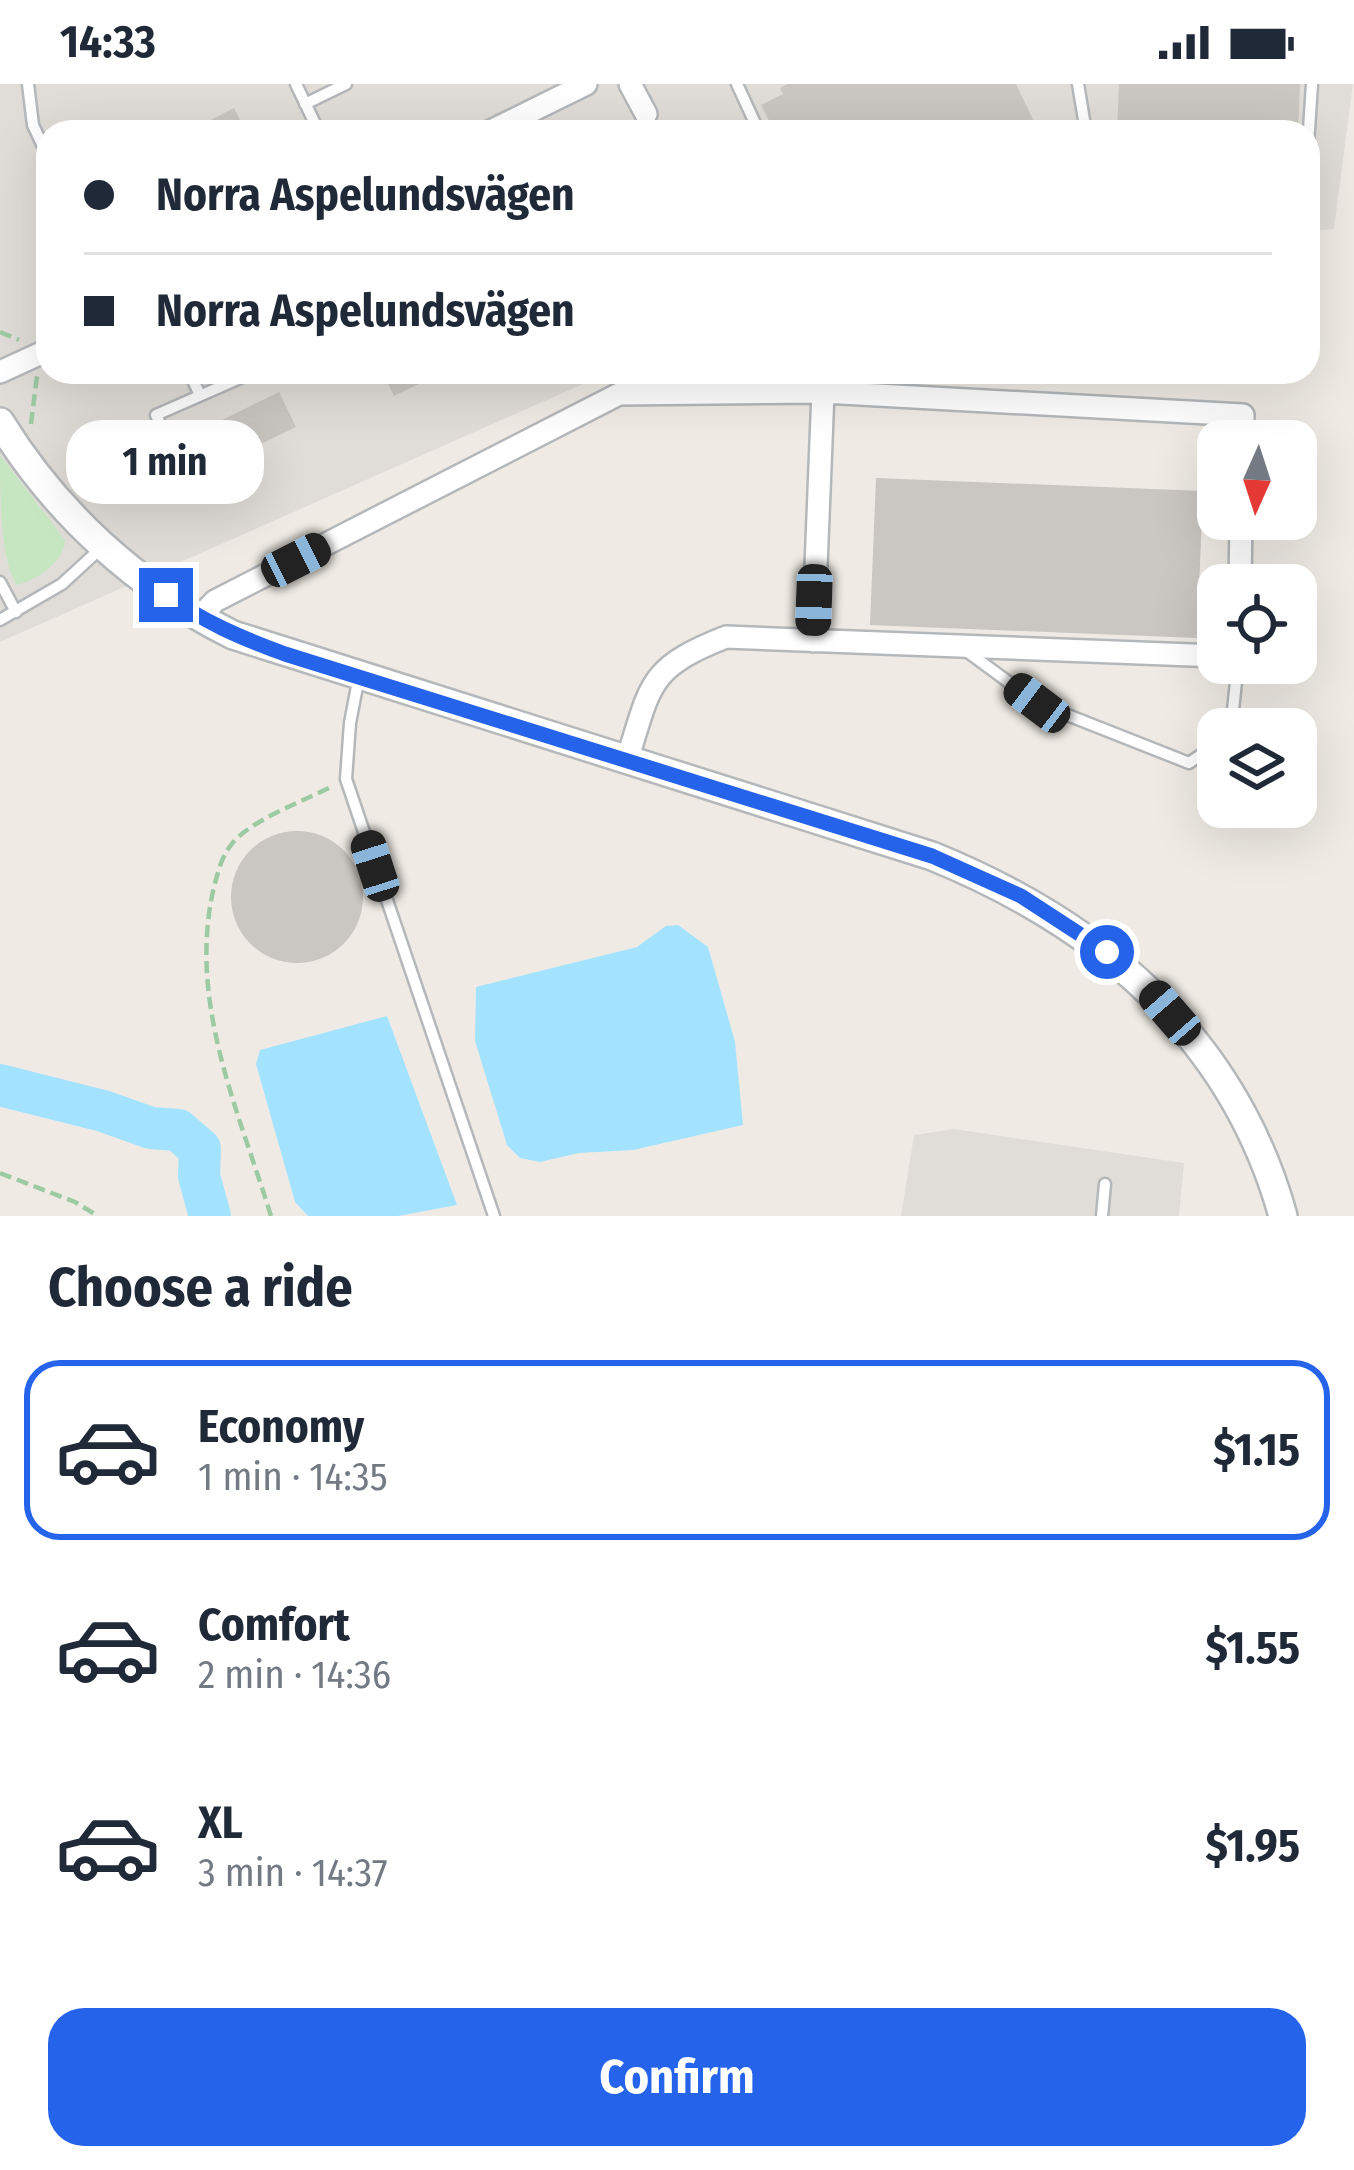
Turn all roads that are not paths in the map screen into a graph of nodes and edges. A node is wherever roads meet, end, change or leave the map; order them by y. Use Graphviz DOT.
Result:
graph roads {
  1 [pos="28,84"];
  2 [pos="296,84"];
  3 [pos="346,84"];
  4 [pos="586,84"];
  5 [pos="630,84"];
  6 [pos="736,84"];
  7 [pos="1078,84"];
  8 [pos="1312,84"];
  9 [pos="305,104"];
  10 [pos="646,114"];
  11 [pos="313,120"];
  12 [pos="513,120"];
  13 [pos="753,120"];
  14 [pos="1084,120"];
  15 [pos="1310,120"];
  16 [pos="36,131"];
  17 [pos="36,356"];
  18 [pos="0,372"];
  19 [pos="195,384"];
  20 [pos="226,384"];
  21 [pos="743,384"];
  22 [pos="823,392"];
  23 [pos="728,393"];
  24 [pos="200,395"];
  25 [pos="1243,420"];
  26 [pos="0,422"];
  27 [pos="183,472"];
  28 [pos="103,547"];
  29 [pos="0,582"];
  30 [pos="16,612"];
  31 [pos="199,618"];
  32 [pos="0,620"];
  33 [pos="813,641"];
  34 [pos="963,648"];
  35 [pos="1197,655"];
  36 [pos="359,676"];
  37 [pos="1197,758"];
  38 [pos="627,760"];
  39 [pos="1105,1184"];
  40 [pos="492,1215"];
  41 [pos="1102,1216"];
  42 [pos="1283,1216"];
  1 -- 16 [label="lane"];
  2 -- 9 [label="lane"];
  3 -- 9 [label="lane"];
  4 -- 12 [label="street"];
  5 -- 10 [label="street"];
  6 -- 13 [label="lane"];
  7 -- 14 [label="lane"];
  8 -- 15 [label="lane"];
  9 -- 11 [label="lane"];
  17 -- 18 [label="street"];
  19 -- 24 [label="lane"];
  20 -- 24 [label="lane"];
  21 -- 23 [label="street"];
  22 -- 23 [label="street"];
  22 -- 25 [label="street"];
  22 -- 33 [label="street"];
  23 -- 31 [label="street"];
  24 -- 27 [label="lane"];
  26 -- 28 [label="street"];
  28 -- 30 [label="lane"];
  28 -- 31 [label="street"];
  29 -- 30 [label="lane"];
  30 -- 32 [label="lane"];
  31 -- 36 [label="street"];
  33 -- 34 [label="street"];
  33 -- 38 [label="street"];
  34 -- 35 [label="street"];
  34 -- 37 [label="lane"];
  36 -- 38 [label="street"];
  36 -- 40 [label="lane"];
  38 -- 42 [label="street"];
  39 -- 41 [label="lane"];
}
